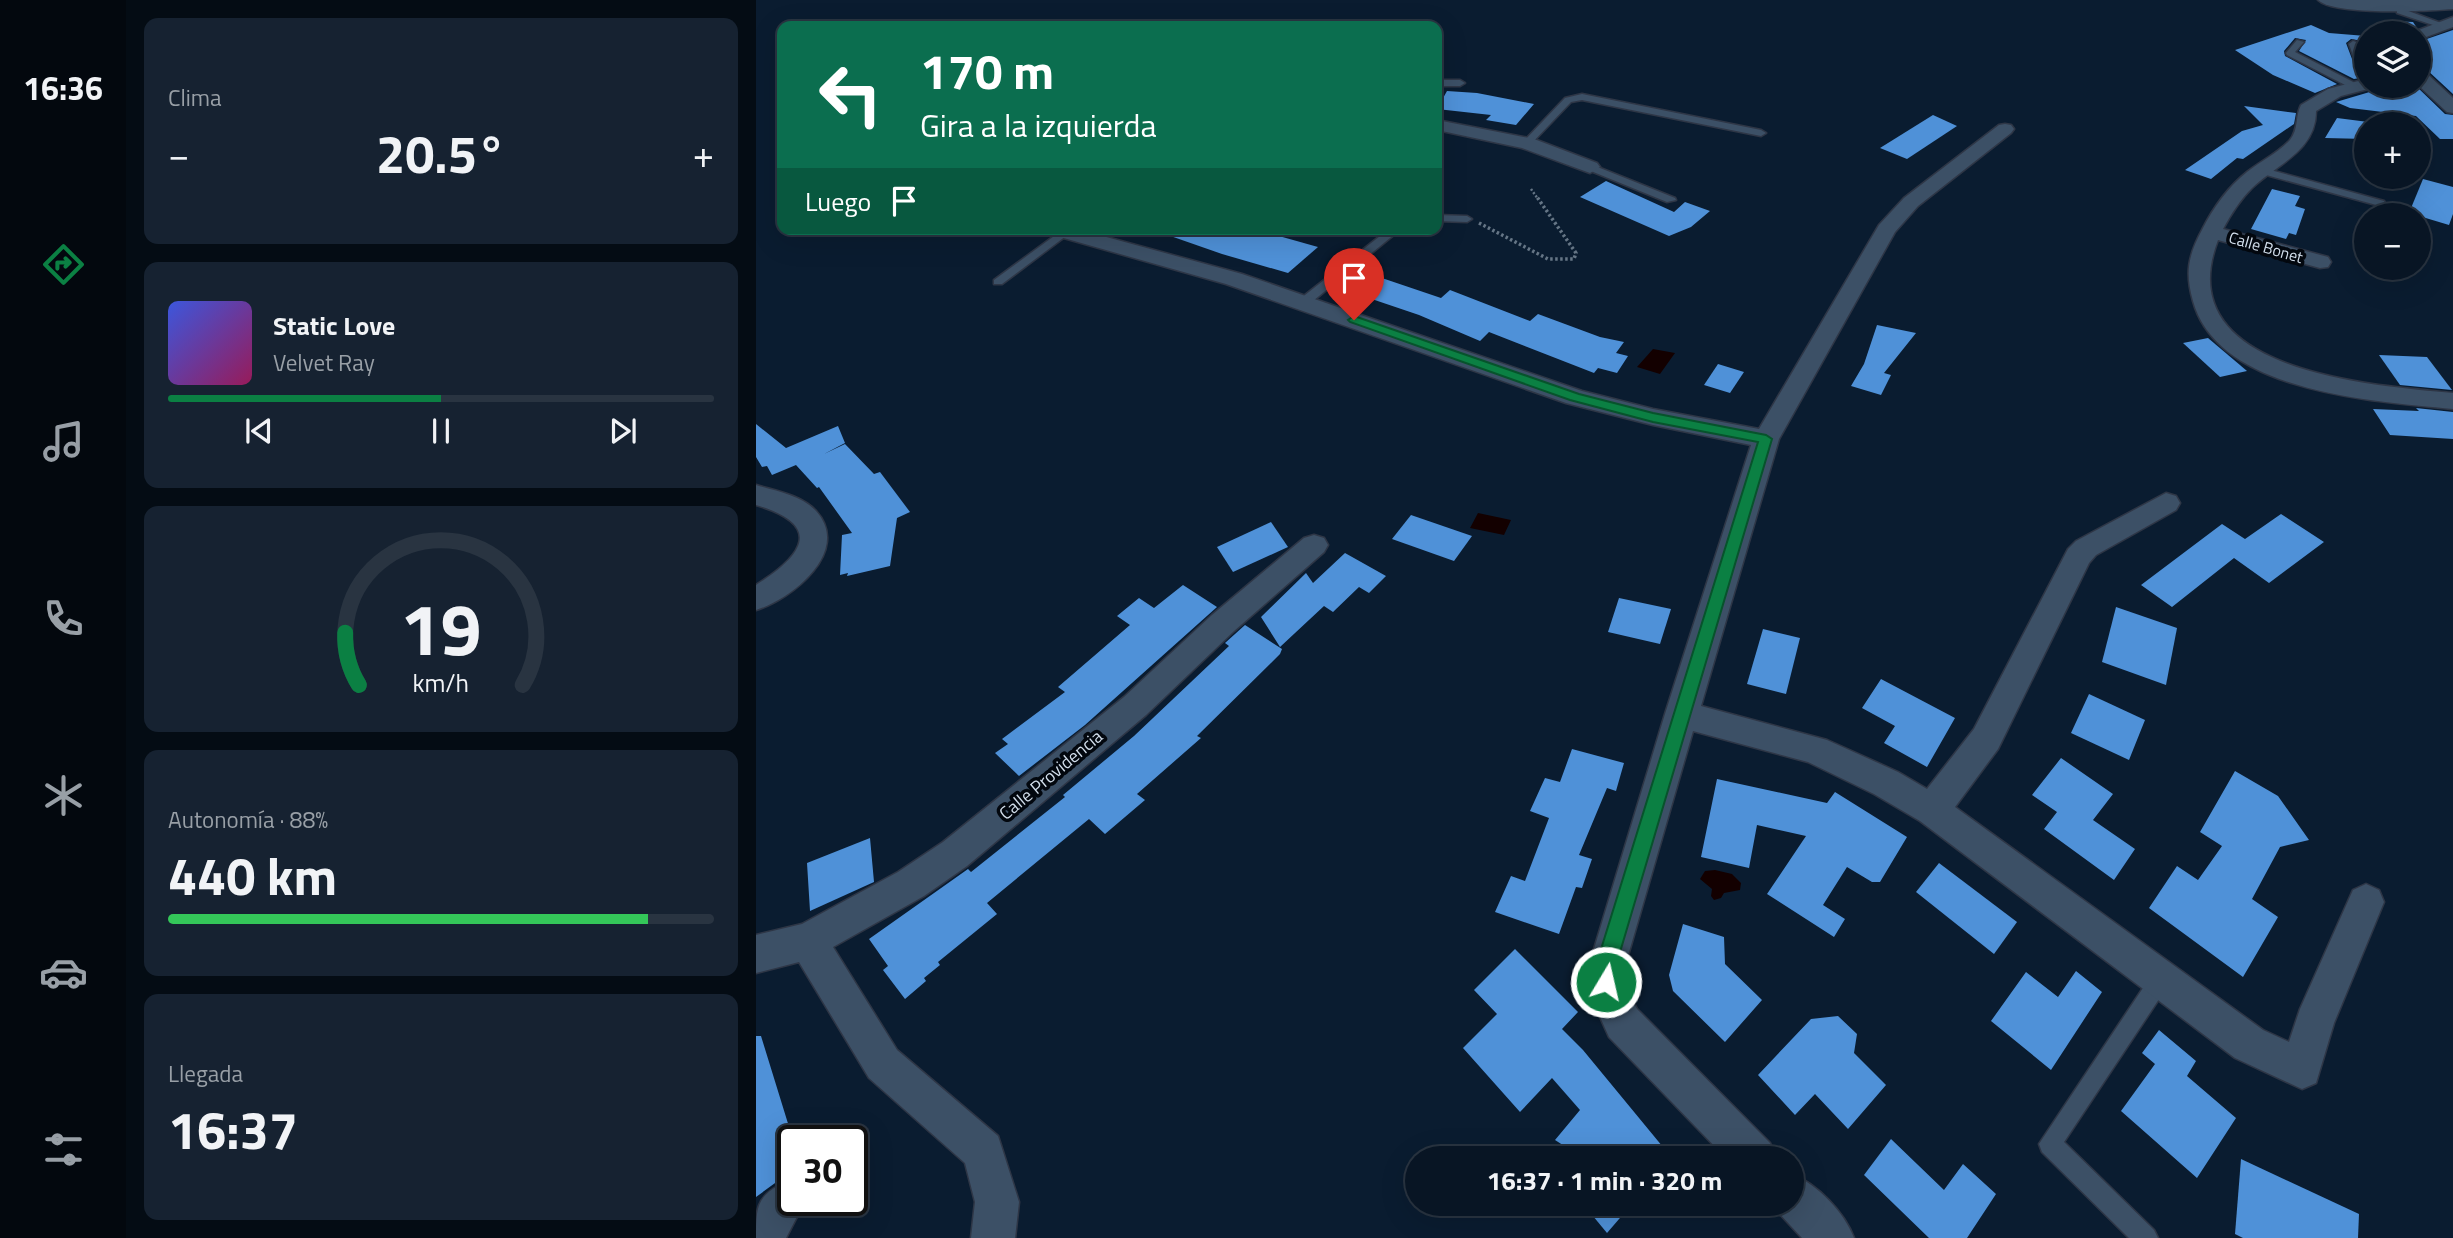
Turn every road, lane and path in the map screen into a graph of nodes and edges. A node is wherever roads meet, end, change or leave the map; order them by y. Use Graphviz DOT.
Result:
graph roads {
  1 [pos="2326,0"];
  2 [pos="2453,4"];
  3 [pos="2400,11"];
  4 [pos="2449,24"];
  5 [pos="2431,30"];
  6 [pos="2300,42"];
  7 [pos="2353,44"];
  8 [pos="2354,47"];
  9 [pos="2354,82"];
  10 [pos="1442,83"];
  11 [pos="1460,83"];
  12 [pos="2354,87"];
  13 [pos="2431,87"];
  14 [pos="2451,104"];
  15 [pos="1442,126"];
  16 [pos="2004,129"];
  17 [pos="1761,133"];
  18 [pos="1527,143"];
  19 [pos="1590,167"];
  20 [pos="2263,171"];
  21 [pos="1531,189"];
  22 [pos="1671,200"];
  23 [pos="2380,203"];
  24 [pos="1442,218"];
  25 [pos="1467,219"];
  26 [pos="2211,232"];
  27 [pos="1054,235"];
  28 [pos="1074,235"];
  29 [pos="1388,235"];
  30 [pos="2320,262"];
  31 [pos="998,282"];
  32 [pos="1304,302"];
  33 [pos="2453,401"];
  34 [pos="1766,439"];
  35 [pos="756,495"];
  36 [pos="2166,503"];
  37 [pos="1314,545"];
  38 [pos="756,599"];
  39 [pos="1681,715"];
  40 [pos="1932,810"];
  41 [pos="2366,902"];
  42 [pos="808,941"];
  43 [pos="756,954"];
  44 [pos="2160,980"];
  45 [pos="1743,1146"];
  46 [pos="1804,1209"];
  47 [pos="993,1238"];
  48 [pos="1832,1238"];
  49 [pos="2146,1238"];
  1 -- 2 [label="street"];
  3 -- 4 [label="lane"];
  4 -- 5 [label="street"];
  6 -- 9 [label="lane"];
  7 -- 8 [label="lane"];
  10 -- 11 [label="lane"];
  12 -- 20 [label="street"];
  13 -- 14 [label="street"];
  15 -- 18 [label="street"];
  16 -- 34 [label="street"];
  17 -- 18 [label="lane"];
  18 -- 19 [label="street"];
  19 -- 22 [label="lane"];
  20 -- 23 [label="lane"];
  20 -- 26 [label="street"];
  21 -- 25 [label="path"];
  24 -- 25 [label="lane"];
  26 -- 30 [label="street, Calle Bonet"];
  26 -- 33 [label="street"];
  27 -- 31 [label="lane"];
  28 -- 32 [label="street"];
  29 -- 32 [label="lane"];
  32 -- 34 [label="street"];
  34 -- 39 [label="street"];
  35 -- 38 [label="street"];
  36 -- 40 [label="street"];
  37 -- 42 [label="street, Calle Providencia"];
  39 -- 40 [label="street"];
  39 -- 45 [label="street"];
  40 -- 44 [label="street"];
  41 -- 44 [label="street"];
  42 -- 43 [label="street, Calle Providencia"];
  42 -- 47 [label="street"];
  44 -- 49 [label="lane"];
  46 -- 48 [label="street"];
}
